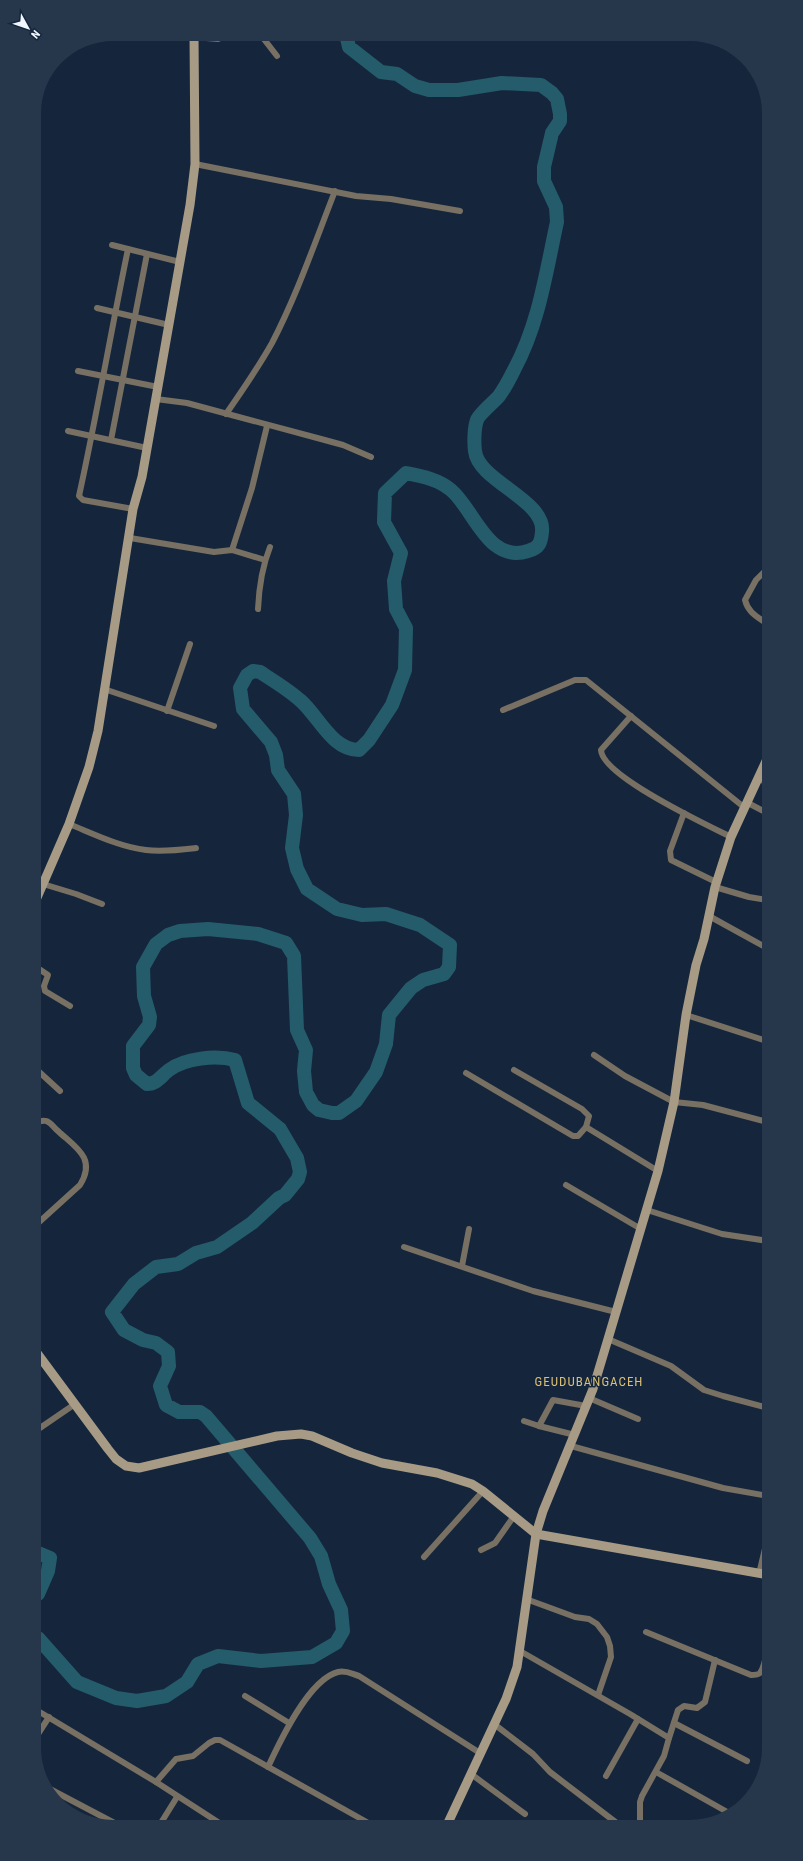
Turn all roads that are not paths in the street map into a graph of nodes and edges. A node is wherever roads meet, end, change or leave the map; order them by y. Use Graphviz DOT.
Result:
graph roads {
  1 [pos="194,41"];
  2 [pos="265,41"];
  3 [pos="277,56"];
  4 [pos="195,164"];
  5 [pos="335,191"];
  6 [pos="460,211"];
  7 [pos="112,245"];
  8 [pos="128,249"];
  9 [pos="147,254"];
  10 [pos="180,262"];
  11 [pos="97,308"];
  12 [pos="115,313"];
  13 [pos="136,317"];
  14 [pos="169,325"];
  15 [pos="78,371"];
  16 [pos="104,377"];
  17 [pos="123,380"];
  18 [pos="158,387"];
  19 [pos="156,399"];
  20 [pos="226,414"];
  21 [pos="267,426"];
  22 [pos="68,431"];
  23 [pos="92,436"];
  24 [pos="111,440"];
  25 [pos="147,448"];
  26 [pos="371,457"];
  27 [pos="133,509"];
  28 [pos="130,538"];
  29 [pos="270,547"];
  30 [pos="232,550"];
  31 [pos="265,560"];
  32 [pos="762,574"];
  33 [pos="258,608"];
  34 [pos="762,620"];
  35 [pos="190,644"];
  36 [pos="104,689"];
  37 [pos="503,710"];
  38 [pos="167,711"];
  39 [pos="631,716"];
  40 [pos="214,726"];
  41 [pos="762,780"];
  42 [pos="746,806"];
  43 [pos="762,811"];
  44 [pos="684,813"];
  45 [pos="69,824"];
  46 [pos="730,837"];
  47 [pos="196,848"];
  48 [pos="43,884"];
  49 [pos="716,884"];
  50 [pos="41,889"];
  51 [pos="762,899"];
  52 [pos="102,904"];
  53 [pos="709,916"];
  54 [pos="762,945"];
  55 [pos="41,970"];
  56 [pos="70,1006"];
  57 [pos="686,1015"];
  58 [pos="762,1039"];
  59 [pos="594,1055"];
  60 [pos="514,1070"];
  61 [pos="466,1073"];
  62 [pos="41,1074"];
  63 [pos="60,1091"];
  64 [pos="674,1102"];
  65 [pos="41,1121"];
  66 [pos="762,1121"];
  67 [pos="586,1127"];
  68 [pos="658,1171"];
  69 [pos="566,1185"];
  70 [pos="646,1210"];
  71 [pos="41,1222"];
  72 [pos="469,1229"];
  73 [pos="641,1229"];
  74 [pos="762,1240"];
  75 [pos="404,1247"];
  76 [pos="462,1266"];
  77 [pos="616,1312"];
  78 [pos="608,1340"];
  79 [pos="41,1358"];
  80 [pos="587,1402"];
  81 [pos="75,1404"];
  82 [pos="762,1406"];
  83 [pos="638,1419"];
  84 [pos="524,1421"];
  85 [pos="539,1426"];
  86 [pos="41,1427"];
  87 [pos="575,1435"];
  88 [pos="570,1446"];
  89 [pos="483,1491"];
  90 [pos="762,1495"];
  91 [pos="514,1516"];
  92 [pos="536,1534"];
  93 [pos="481,1550"];
  94 [pos="424,1557"];
  95 [pos="762,1575"];
  96 [pos="526,1599"];
  97 [pos="646,1632"];
  98 [pos="520,1651"];
  99 [pos="715,1660"];
  100 [pos="762,1670"];
  101 [pos="598,1695"];
  102 [pos="245,1696"];
  103 [pos="41,1713"];
  104 [pos="49,1717"];
  105 [pos="638,1718"];
  106 [pos="289,1723"];
  107 [pos="674,1723"];
  108 [pos="494,1724"];
  109 [pos="41,1729"];
  110 [pos="669,1738"];
  111 [pos="480,1753"];
  112 [pos="747,1761"];
  113 [pos="268,1767"];
  114 [pos="656,1772"];
  115 [pos="470,1774"];
  116 [pos="606,1776"];
  117 [pos="156,1782"];
  118 [pos="57,1793"];
  119 [pos="177,1797"];
  120 [pos="725,1811"];
  121 [pos="525,1814"];
  122 [pos="109,1820"];
  123 [pos="163,1820"];
  124 [pos="214,1820"];
  125 [pos="363,1820"];
  126 [pos="449,1820"];
  127 [pos="613,1820"];
  128 [pos="640,1820"];
  1 -- 4 [label="street"];
  2 -- 3 [label="street"];
  4 -- 5 [label="street"];
  4 -- 10 [label="street"];
  5 -- 6 [label="street"];
  5 -- 20 [label="street"];
  7 -- 8 [label="street"];
  8 -- 9 [label="street"];
  8 -- 12 [label="street"];
  9 -- 10 [label="street"];
  9 -- 13 [label="street"];
  10 -- 14 [label="street"];
  11 -- 12 [label="street"];
  12 -- 13 [label="street"];
  12 -- 16 [label="street"];
  13 -- 14 [label="street"];
  13 -- 17 [label="street"];
  14 -- 18 [label="street"];
  15 -- 16 [label="street"];
  16 -- 17 [label="street"];
  16 -- 23 [label="street"];
  17 -- 18 [label="street"];
  17 -- 24 [label="street"];
  18 -- 19 [label="street"];
  19 -- 20 [label="street"];
  19 -- 25 [label="street"];
  20 -- 21 [label="street"];
  21 -- 26 [label="street"];
  21 -- 30 [label="street"];
  22 -- 23 [label="street"];
  23 -- 24 [label="street"];
  23 -- 27 [label="street"];
  24 -- 25 [label="street"];
  25 -- 27 [label="street"];
  27 -- 28 [label="street"];
  28 -- 30 [label="street"];
  28 -- 36 [label="street"];
  29 -- 31 [label="street"];
  30 -- 31 [label="street"];
  31 -- 33 [label="street"];
  32 -- 34 [label="street"];
  35 -- 38 [label="street"];
  36 -- 38 [label="street"];
  36 -- 45 [label="street"];
  37 -- 39 [label="street"];
  38 -- 40 [label="street"];
  39 -- 42 [label="street"];
  39 -- 44 [label="street"];
  41 -- 42 [label="street"];
  42 -- 43 [label="street"];
  42 -- 46 [label="street"];
  44 -- 46 [label="street"];
  44 -- 49 [label="street"];
  45 -- 47 [label="street"];
  45 -- 48 [label="street"];
  46 -- 49 [label="street"];
  48 -- 50 [label="street"];
  48 -- 52 [label="street"];
  49 -- 51 [label="street"];
  49 -- 53 [label="street"];
  53 -- 54 [label="street"];
  53 -- 57 [label="street"];
  55 -- 56 [label="street"];
  57 -- 58 [label="street"];
  57 -- 64 [label="street"];
  59 -- 64 [label="street"];
  60 -- 67 [label="street"];
  61 -- 67 [label="street"];
  62 -- 63 [label="street"];
  64 -- 66 [label="street"];
  64 -- 68 [label="street"];
  65 -- 71 [label="street"];
  67 -- 68 [label="street"];
  68 -- 70 [label="street"];
  69 -- 73 [label="street"];
  70 -- 73 [label="street"];
  70 -- 74 [label="street"];
  72 -- 76 [label="street"];
  73 -- 77 [label="street"];
  75 -- 76 [label="street"];
  76 -- 77 [label="street"];
  77 -- 78 [label="street"];
  78 -- 80 [label="street"];
  78 -- 82 [label="street"];
  79 -- 81 [label="street"];
  80 -- 83 [label="street"];
  80 -- 85 [label="street"];
  80 -- 87 [label="street"];
  81 -- 86 [label="street"];
  81 -- 89 [label="street"];
  84 -- 85 [label="street"];
  85 -- 87 [label="street"];
  87 -- 88 [label="street"];
  88 -- 90 [label="street"];
  88 -- 92 [label="street"];
  89 -- 91 [label="street"];
  89 -- 94 [label="street"];
  91 -- 92 [label="street"];
  91 -- 93 [label="street"];
  92 -- 95 [label="street"];
  92 -- 96 [label="street"];
  96 -- 98 [label="street"];
  96 -- 101 [label="street"];
  97 -- 99 [label="street"];
  98 -- 101 [label="street"];
  98 -- 108 [label="street"];
  99 -- 100 [label="street"];
  99 -- 107 [label="street"];
  101 -- 105 [label="street"];
  102 -- 106 [label="street"];
  103 -- 104 [label="street"];
  104 -- 109 [label="street"];
  104 -- 117 [label="street"];
  105 -- 110 [label="street"];
  105 -- 116 [label="street"];
  106 -- 111 [label="street"];
  106 -- 113 [label="street"];
  107 -- 110 [label="street"];
  107 -- 112 [label="street"];
  108 -- 111 [label="street"];
  108 -- 127 [label="street"];
  110 -- 114 [label="street"];
  111 -- 115 [label="street"];
  113 -- 117 [label="street"];
  113 -- 125 [label="street"];
  114 -- 120 [label="street"];
  114 -- 128 [label="street"];
  115 -- 121 [label="street"];
  115 -- 126 [label="street"];
  117 -- 119 [label="street"];
  118 -- 122 [label="street"];
  119 -- 123 [label="street"];
  119 -- 124 [label="street"];
}
